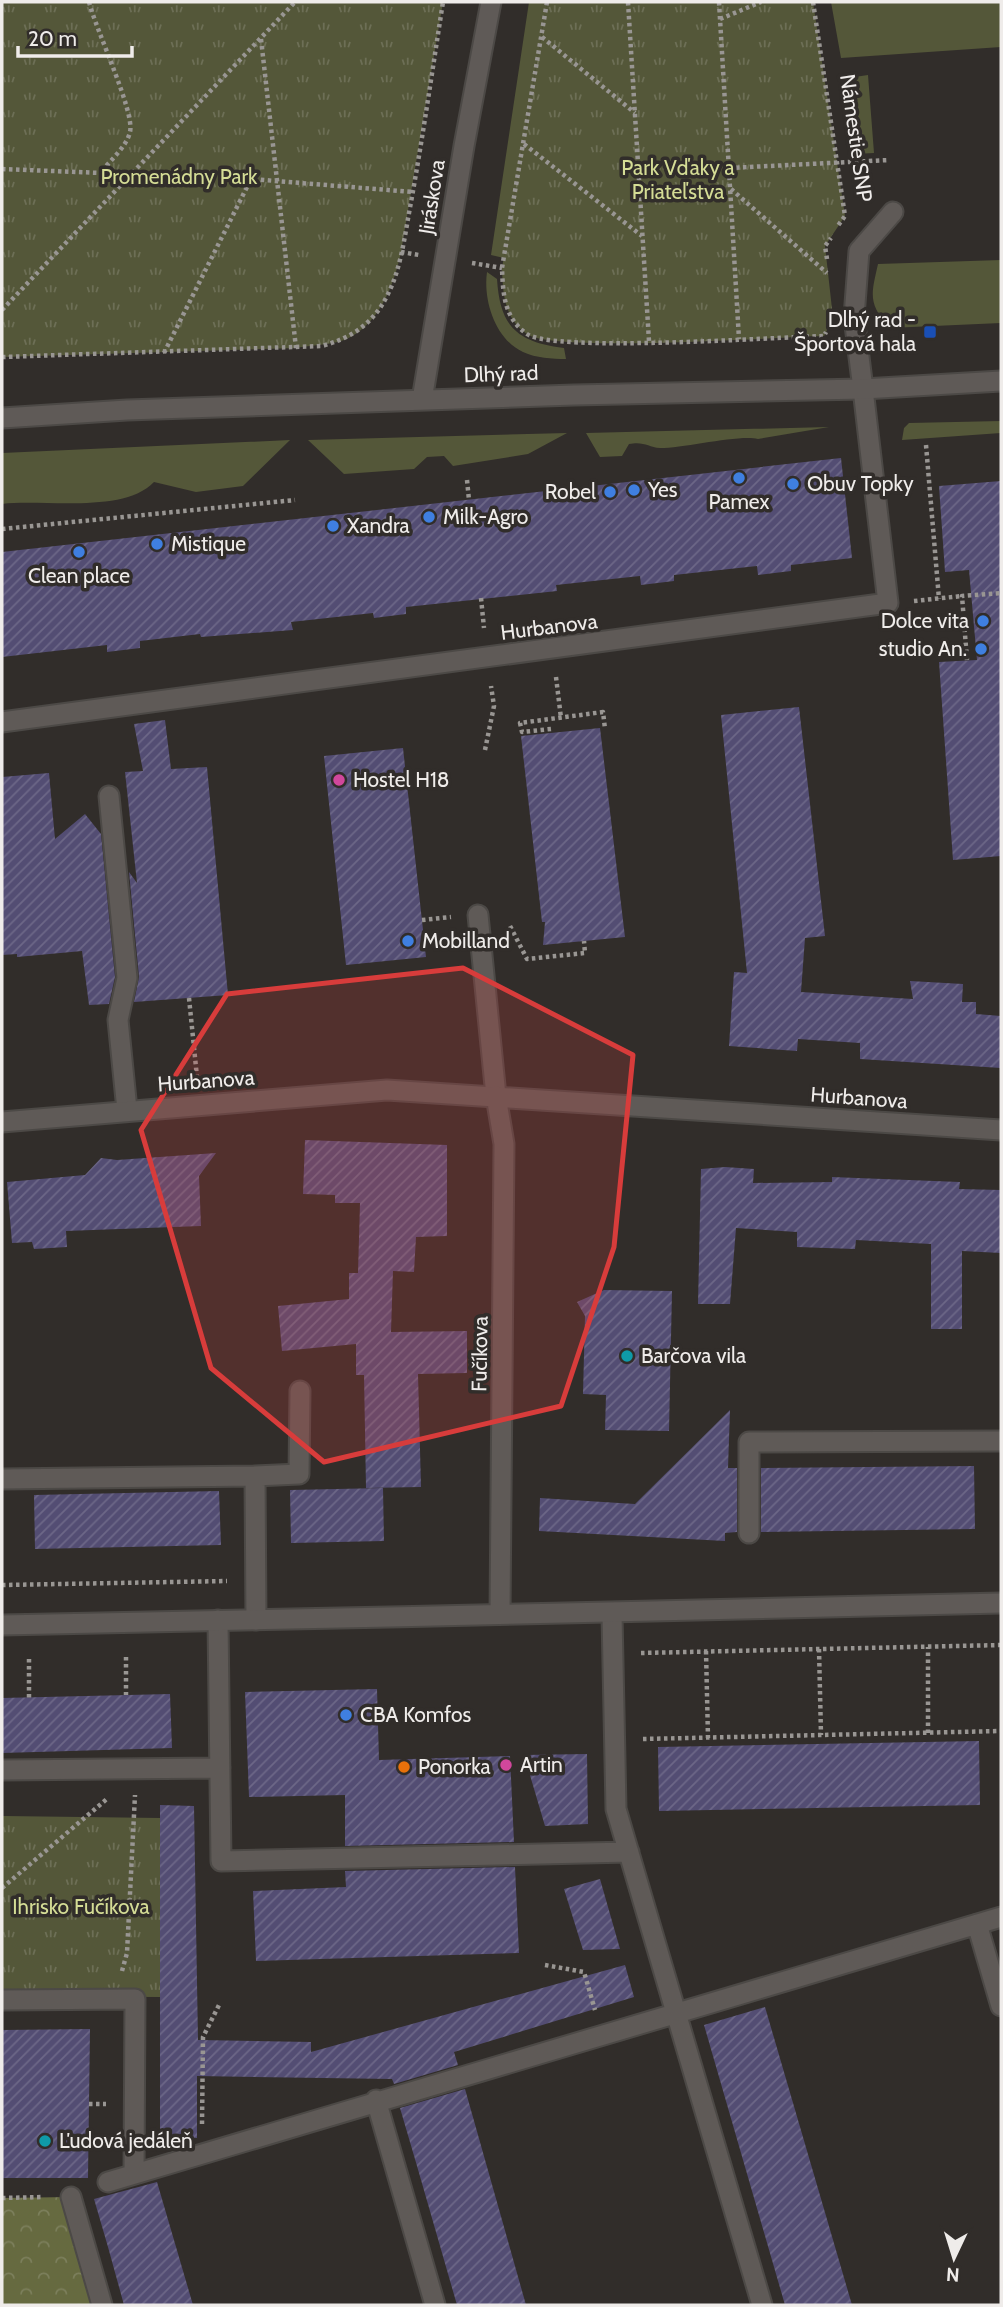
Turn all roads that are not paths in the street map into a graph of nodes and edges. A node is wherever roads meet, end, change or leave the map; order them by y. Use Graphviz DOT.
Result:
graph roads {
  1 [pos="491,2"];
  2 [pos="893,212"];
  3 [pos="1001,381"];
  4 [pos="863,389"];
  5 [pos="422,400"];
  6 [pos="2,418"];
  7 [pos="2,722"];
  8 [pos="109,796"];
  9 [pos="468,916"];
  10 [pos="496,1096"];
  11 [pos="127,1110"];
  12 [pos="2,1122"];
  13 [pos="1001,1130"];
  14 [pos="300,1391"];
  15 [pos="1001,1441"];
  16 [pos="255,1476"];
  17 [pos="2,1479"];
  18 [pos="749,1533"];
  19 [pos="1001,1602"];
  20 [pos="500,1614"];
  21 [pos="612,1615"];
  22 [pos="256,1619"];
  23 [pos="218,1620"];
  24 [pos="2,1625"];
  25 [pos="220,1768"];
  26 [pos="2,1770"];
  27 [pos="629,1852"];
  28 [pos="1001,1917"];
  29 [pos="977,1924"];
  30 [pos="2,2000"];
  31 [pos="1001,2006"];
  32 [pos="677,2011"];
  33 [pos="376,2100"];
  34 [pos="134,2173"];
  35 [pos="108,2182"];
  36 [pos="71,2197"];
  37 [pos="102,2305"];
  38 [pos="435,2305"];
  39 [pos="762,2305"];
  1 -- 5 [label="street, Jiráskova"];
  2 -- 4 [label="street, Námestie SNP"];
  3 -- 4 [label="street, Dlhý rad"];
  4 -- 5 [label="street, Dlhý rad"];
  4 -- 7 [label="street, Hurbanova"];
  5 -- 6 [label="street, Dlhý rad"];
  8 -- 11 [label="street"];
  9 -- 10 [label="street, Fučíkova"];
  10 -- 11 [label="street, Hurbanova"];
  10 -- 13 [label="street, Hurbanova"];
  10 -- 20 [label="street, Fučíkova"];
  11 -- 12 [label="street, Hurbanova"];
  14 -- 16 [label="street"];
  15 -- 18 [label="street"];
  16 -- 17 [label="street"];
  16 -- 22 [label="street"];
  19 -- 21 [label="street"];
  20 -- 21 [label="street"];
  20 -- 22 [label="street"];
  21 -- 27 [label="street"];
  22 -- 23 [label="street"];
  23 -- 24 [label="street"];
  23 -- 25 [label="street"];
  25 -- 26 [label="street"];
  25 -- 27 [label="street"];
  27 -- 32 [label="street"];
  28 -- 29 [label="street"];
  29 -- 31 [label="street"];
  29 -- 32 [label="street"];
  30 -- 34 [label="street"];
  32 -- 33 [label="street"];
  32 -- 39 [label="street"];
  33 -- 34 [label="street"];
  33 -- 38 [label="street"];
  34 -- 35 [label="street"];
  36 -- 37 [label="street"];
}
